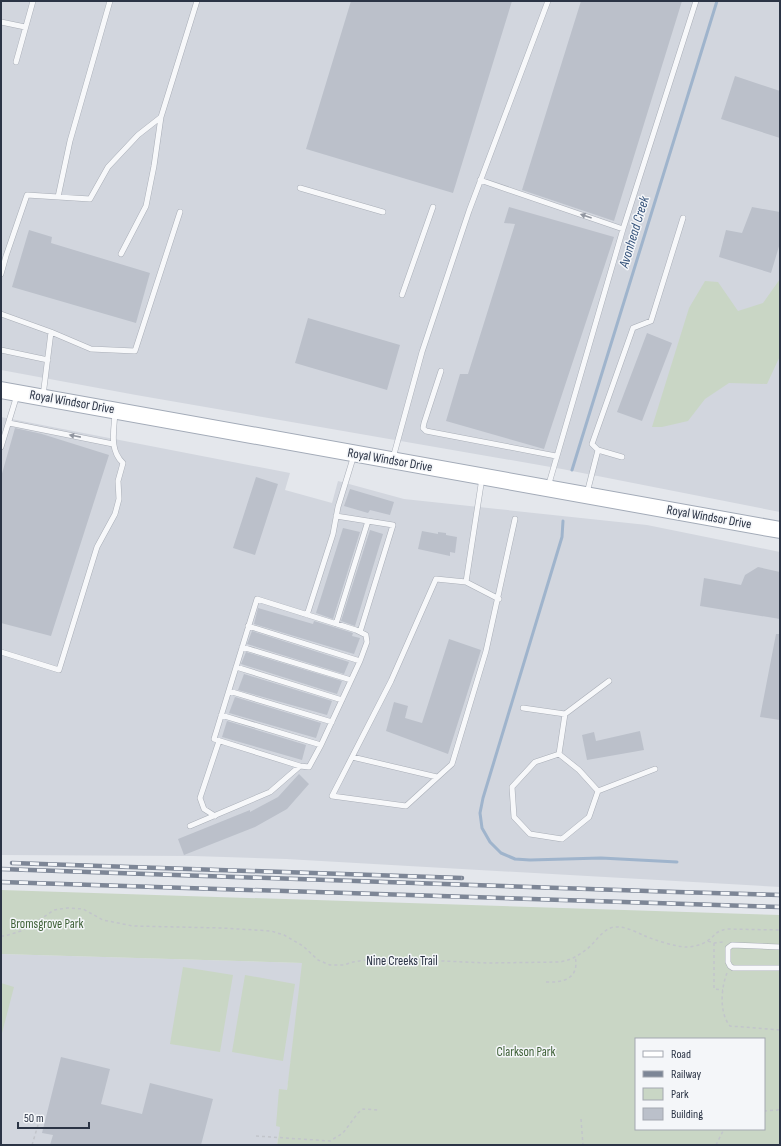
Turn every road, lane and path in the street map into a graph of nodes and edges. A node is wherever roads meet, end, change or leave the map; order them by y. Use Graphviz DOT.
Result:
graph roads {
  1 [pos="32,1"];
  2 [pos="110,1"];
  3 [pos="197,1"];
  4 [pos="548,1"];
  5 [pos="696,1"];
  6 [pos="1,22"];
  7 [pos="25,27"];
  8 [pos="16,62"];
  9 [pos="161,117"];
  10 [pos="480,180"];
  11 [pos="300,188"];
  12 [pos="58,197"];
  13 [pos="433,207"];
  14 [pos="180,212"];
  15 [pos="382,212"];
  16 [pos="683,218"];
  17 [pos="623,228"];
  18 [pos="121,254"];
  19 [pos="1,274"];
  20 [pos="402,295"];
  21 [pos="1,314"];
  22 [pos="51,332"];
  23 [pos="1,350"];
  24 [pos="48,360"];
  25 [pos="441,370"];
  26 [pos="1,390"];
  27 [pos="18,393"];
  28 [pos="43,397"];
  29 [pos="116,410"];
  30 [pos="9,423"];
  31 [pos="113,444"];
  32 [pos="1,447"];
  33 [pos="598,450"];
  34 [pos="355,454"];
  35 [pos="556,456"];
  36 [pos="622,457"];
  37 [pos="393,460"];
  38 [pos="482,476"];
  39 [pos="548,488"];
  40 [pos="586,495"];
  41 [pos="336,516"];
  42 [pos="515,518"];
  43 [pos="368,521"];
  44 [pos="780,530"];
  45 [pos="466,582"];
  46 [pos="499,599"];
  47 [pos="307,615"];
  48 [pos="336,624"];
  49 [pos="248,626"];
  50 [pos="360,632"];
  51 [pos="242,647"];
  52 [pos="1,652"];
  53 [pos="360,661"];
  54 [pos="236,668"];
  55 [pos="351,680"];
  56 [pos="608,681"];
  57 [pos="229,691"];
  58 [pos="342,700"];
  59 [pos="523,708"];
  60 [pos="565,714"];
  61 [pos="221,715"];
  62 [pos="332,722"];
  63 [pos="219,741"];
  64 [pos="321,745"];
  65 [pos="559,754"];
  66 [pos="352,757"];
  67 [pos="300,766"];
  68 [pos="655,769"];
  69 [pos="437,778"];
  70 [pos="598,791"];
  71 [pos="215,816"];
  72 [pos="190,826"];
  73 [pos="780,930"];
  74 [pos="1,936"];
  75 [pos="707,941"];
  76 [pos="714,943"];
  77 [pos="780,947"];
  78 [pos="728,948"];
  79 [pos="575,956"];
  80 [pos="730,966"];
  81 [pos="780,968"];
  82 [pos="546,982"];
  83 [pos="723,990"];
  84 [pos="780,1030"];
  85 [pos="780,1106"];
  86 [pos="378,1110"];
  87 [pos="778,1110"];
  88 [pos="765,1111"];
  89 [pos="780,1114"];
  90 [pos="581,1119"];
  91 [pos="38,1125"];
  92 [pos="724,1130"];
  93 [pos="256,1136"];
  94 [pos="31,1145"];
  95 [pos="583,1145"];
  96 [pos="716,1145"];
  1 -- 7 [label="lane"];
  2 -- 12 [label="lane"];
  3 -- 9 [label="lane"];
  4 -- 10 [label="lane"];
  5 -- 17 [label="lane"];
  6 -- 7 [label="lane"];
  7 -- 8 [label="lane"];
  9 -- 12 [label="lane"];
  9 -- 18 [label="lane"];
  17 -- 10 [label="lane, one-way"];
  10 -- 37 [label="lane"];
  11 -- 15 [label="lane"];
  12 -- 19 [label="lane"];
  13 -- 20 [label="lane"];
  14 -- 22 [label="lane"];
  16 -- 33 [label="lane"];
  17 -- 35 [label="lane"];
  21 -- 22 [label="lane"];
  22 -- 24 [label="lane"];
  23 -- 24 [label="lane"];
  24 -- 28 [label="lane"];
  25 -- 35 [label="lane"];
  26 -- 27 [label="main road, Royal Windsor Drive"];
  27 -- 28 [label="main road, Royal Windsor Drive"];
  27 -- 30 [label="lane"];
  28 -- 29 [label="main road, Royal Windsor Drive"];
  29 -- 31 [label="lane"];
  29 -- 34 [label="main road, Royal Windsor Drive"];
  31 -- 30 [label="lane, one-way"];
  30 -- 32 [label="lane"];
  31 -- 52 [label="lane"];
  33 -- 36 [label="lane"];
  33 -- 40 [label="lane"];
  34 -- 37 [label="main road, Royal Windsor Drive"];
  34 -- 41 [label="lane"];
  35 -- 39 [label="lane"];
  37 -- 38 [label="main road, Royal Windsor Drive"];
  38 -- 39 [label="main road, Royal Windsor Drive"];
  38 -- 45 [label="lane"];
  39 -- 40 [label="main road, Royal Windsor Drive"];
  40 -- 44 [label="main road, Royal Windsor Drive"];
  41 -- 43 [label="lane"];
  41 -- 47 [label="lane"];
  42 -- 46 [label="lane"];
  43 -- 48 [label="lane"];
  43 -- 50 [label="lane"];
  45 -- 46 [label="lane"];
  45 -- 66 [label="lane"];
  46 -- 69 [label="lane"];
  47 -- 48 [label="lane"];
  47 -- 49 [label="lane"];
  48 -- 50 [label="lane"];
  49 -- 51 [label="lane"];
  49 -- 53 [label="lane"];
  50 -- 53 [label="lane"];
  51 -- 54 [label="lane"];
  51 -- 55 [label="lane"];
  53 -- 55 [label="lane"];
  54 -- 57 [label="lane"];
  54 -- 58 [label="lane"];
  55 -- 58 [label="lane"];
  56 -- 60 [label="lane"];
  57 -- 61 [label="lane"];
  57 -- 62 [label="lane"];
  58 -- 62 [label="lane"];
  59 -- 60 [label="lane"];
  60 -- 65 [label="lane"];
  61 -- 63 [label="lane"];
  61 -- 64 [label="lane"];
  62 -- 64 [label="lane"];
  63 -- 67 [label="lane"];
  63 -- 71 [label="lane"];
  64 -- 67 [label="lane"];
  65 -- 70 [label="lane"];
  65 -- 70 [label="lane"];
  66 -- 69 [label="lane"];
  66 -- 69 [label="lane"];
  67 -- 71 [label="lane"];
  68 -- 70 [label="lane"];
  71 -- 72 [label="lane"];
  73 -- 75 [label="path, Nine Creeks Trail"];
  74 -- 79 [label="path, Nine Creeks Trail"];
  75 -- 76 [label="path"];
  75 -- 79 [label="path, Nine Creeks Trail"];
  76 -- 78 [label="path"];
  76 -- 83 [label="path"];
  77 -- 78 [label="lane"];
  78 -- 80 [label="lane"];
  79 -- 82 [label="path"];
  80 -- 81 [label="lane"];
  80 -- 83 [label="path"];
  83 -- 84 [label="path"];
  85 -- 87 [label="path"];
  86 -- 93 [label="path"];
  87 -- 88 [label="path"];
  87 -- 89 [label="path"];
  90 -- 95 [label="path"];
  91 -- 94 [label="path"];
  92 -- 96 [label="path"];
}
